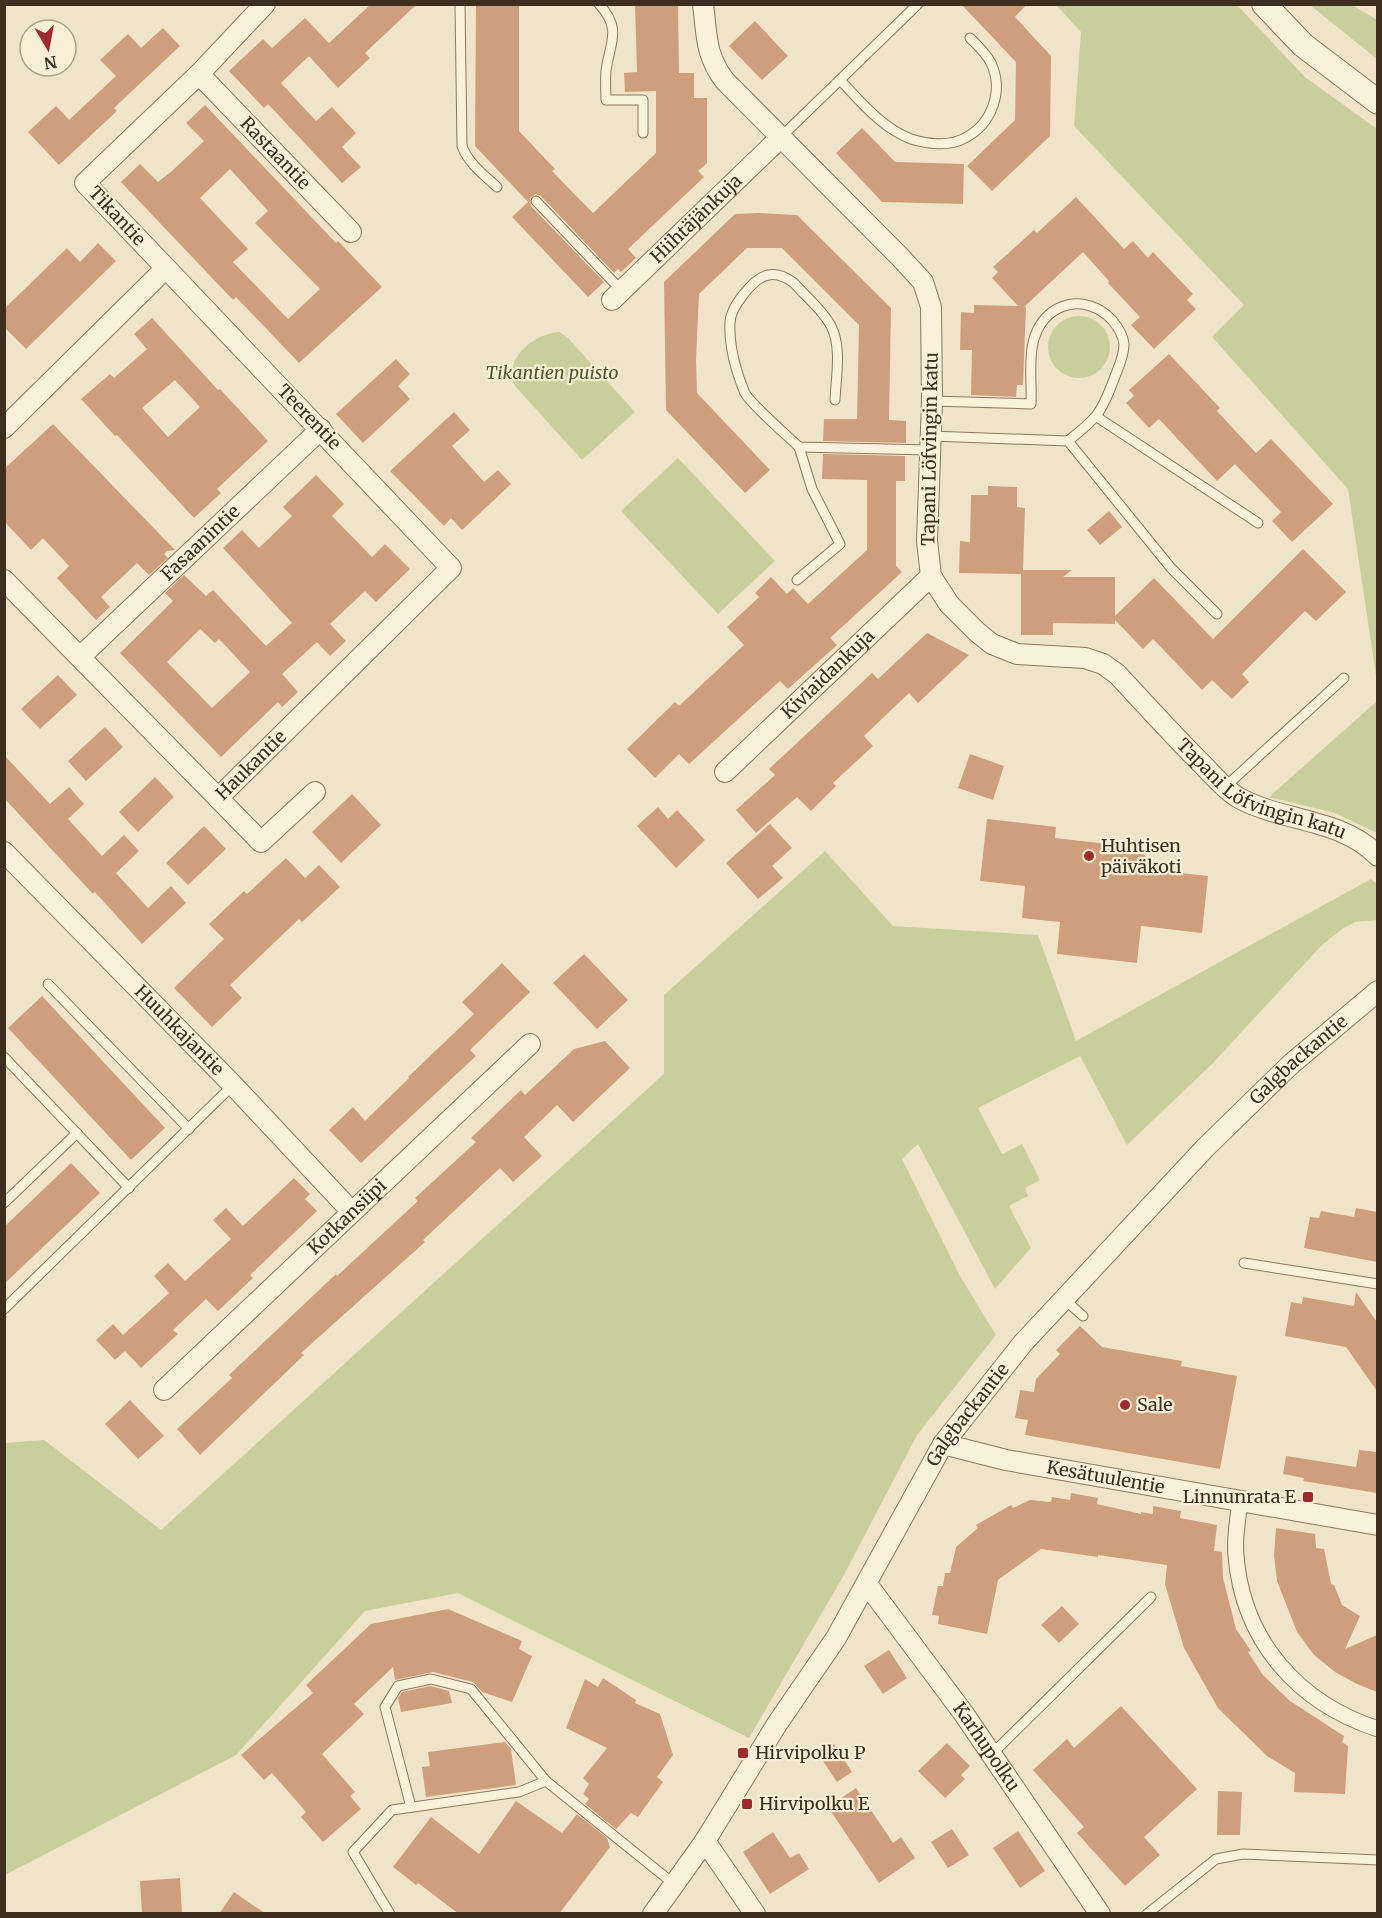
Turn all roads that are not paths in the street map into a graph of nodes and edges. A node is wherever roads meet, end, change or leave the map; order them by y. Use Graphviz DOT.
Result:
graph roads {
  1 [pos="265,4"];
  2 [pos="460,4"];
  3 [pos="599,4"];
  4 [pos="703,4"];
  5 [pos="918,4"];
  6 [pos="1264,4"];
  7 [pos="970,38"];
  8 [pos="199,74"];
  9 [pos="840,80"];
  10 [pos="1377,102"];
  11 [pos="643,133"];
  12 [pos="780,138"];
  13 [pos="497,187"];
  14 [pos="536,201"];
  15 [pos="351,232"];
  16 [pos="166,268"];
  17 [pos="617,295"];
  18 [pos="835,400"];
  19 [pos="932,401"];
  20 [pos="1097,417"];
  21 [pos="4,428"];
  22 [pos="321,429"];
  23 [pos="1068,441"];
  24 [pos="930,443"];
  25 [pos="799,447"];
  26 [pos="1258,523"];
  27 [pos="451,568"];
  28 [pos="931,576"];
  29 [pos="4,580"];
  30 [pos="797,580"];
  31 [pos="1217,614"];
  32 [pos="80,657"];
  33 [pos="1344,678"];
  34 [pos="725,772"];
  35 [pos="1224,787"];
  36 [pos="315,792"];
  37 [pos="218,798"];
  38 [pos="4,852"];
  39 [pos="1377,856"];
  40 [pos="48,984"];
  41 [pos="1377,991"];
  42 [pos="530,1044"];
  43 [pos="4,1057"];
  44 [pos="233,1085"];
  45 [pos="189,1129"];
  46 [pos="77,1133"];
  47 [pos="129,1188"];
  48 [pos="4,1203"];
  49 [pos="352,1212"];
  50 [pos="1244,1263"];
  51 [pos="1377,1284"];
  52 [pos="1065,1299"];
  53 [pos="4,1309"];
  54 [pos="1083,1316"];
  55 [pos="164,1390"];
  56 [pos="943,1444"];
  57 [pos="1240,1501"];
  58 [pos="1377,1525"];
  59 [pos="867,1584"];
  60 [pos="1151,1597"];
  61 [pos="1377,1729"];
  62 [pos="992,1754"];
  63 [pos="546,1780"];
  64 [pos="411,1807"];
  65 [pos="705,1841"];
  66 [pos="1377,1860"];
  67 [pos="674,1884"];
  68 [pos="390,1914"];
  69 [pos="654,1914"];
  70 [pos="755,1914"];
  71 [pos="1100,1914"];
  72 [pos="1147,1914"];
  1 -- 8 [label="street, Tikantie"];
  2 -- 13 [label="lane"];
  3 -- 11 [label="lane"];
  4 -- 12 [label="street, Tapani Löfvingin katu"];
  5 -- 9 [label="lane"];
  6 -- 10 [label="street"];
  7 -- 9 [label="lane"];
  8 -- 15 [label="street, Rastaantie"];
  8 -- 16 [label="street, Tikantie"];
  9 -- 12 [label="lane"];
  12 -- 17 [label="street, Hiihtäjänkuja"];
  12 -- 19 [label="street, Tapani Löfvingin katu"];
  14 -- 17 [label="lane"];
  16 -- 21 [label="street"];
  16 -- 22 [label="street, Teerentie"];
  18 -- 25 [label="lane"];
  19 -- 20 [label="lane"];
  19 -- 24 [label="street, Tapani Löfvingin katu"];
  20 -- 23 [label="lane"];
  20 -- 26 [label="lane"];
  22 -- 27 [label="street, Teerentie"];
  22 -- 32 [label="street, Fasaanintie"];
  23 -- 24 [label="lane"];
  23 -- 31 [label="lane"];
  24 -- 25 [label="lane"];
  24 -- 28 [label="street, Tapani Löfvingin katu"];
  25 -- 30 [label="lane"];
  27 -- 37 [label="street, Haukantie"];
  28 -- 34 [label="street, Kiviaidankuja"];
  28 -- 35 [label="street, Tapani Löfvingin katu"];
  29 -- 32 [label="street, Haukantie"];
  32 -- 37 [label="street, Haukantie"];
  33 -- 35 [label="lane"];
  35 -- 39 [label="street, Tapani Löfvingin katu"];
  36 -- 37 [label="street"];
  38 -- 44 [label="street, Huuhkajantie"];
  40 -- 45 [label="lane"];
  41 -- 52 [label="street, Galgbackantie"];
  42 -- 49 [label="street, Kotkansiipi"];
  43 -- 46 [label="lane"];
  44 -- 45 [label="lane"];
  44 -- 49 [label="street, Huuhkajantie"];
  45 -- 47 [label="lane"];
  46 -- 47 [label="lane"];
  46 -- 48 [label="lane"];
  47 -- 53 [label="lane"];
  49 -- 55 [label="street, Kotkansiipi"];
  50 -- 51 [label="lane"];
  52 -- 54 [label="lane"];
  52 -- 56 [label="street, Galgbackantie"];
  56 -- 57 [label="street, Kesätuulentie"];
  56 -- 59 [label="street, Galgbackantie"];
  57 -- 58 [label="street, Kesätuulentie"];
  57 -- 61 [label="street"];
  59 -- 62 [label="street, Karhupolku"];
  59 -- 65 [label="street, Galgbackantie"];
  60 -- 62 [label="lane"];
  62 -- 71 [label="street, Karhupolku"];
  63 -- 64 [label="lane"];
  63 -- 64 [label="lane"];
  63 -- 67 [label="lane"];
  64 -- 68 [label="lane"];
  65 -- 67 [label="street, Galgbackantie"];
  65 -- 70 [label="street"];
  66 -- 72 [label="lane"];
  67 -- 69 [label="street, Galgbackantie"];
}
